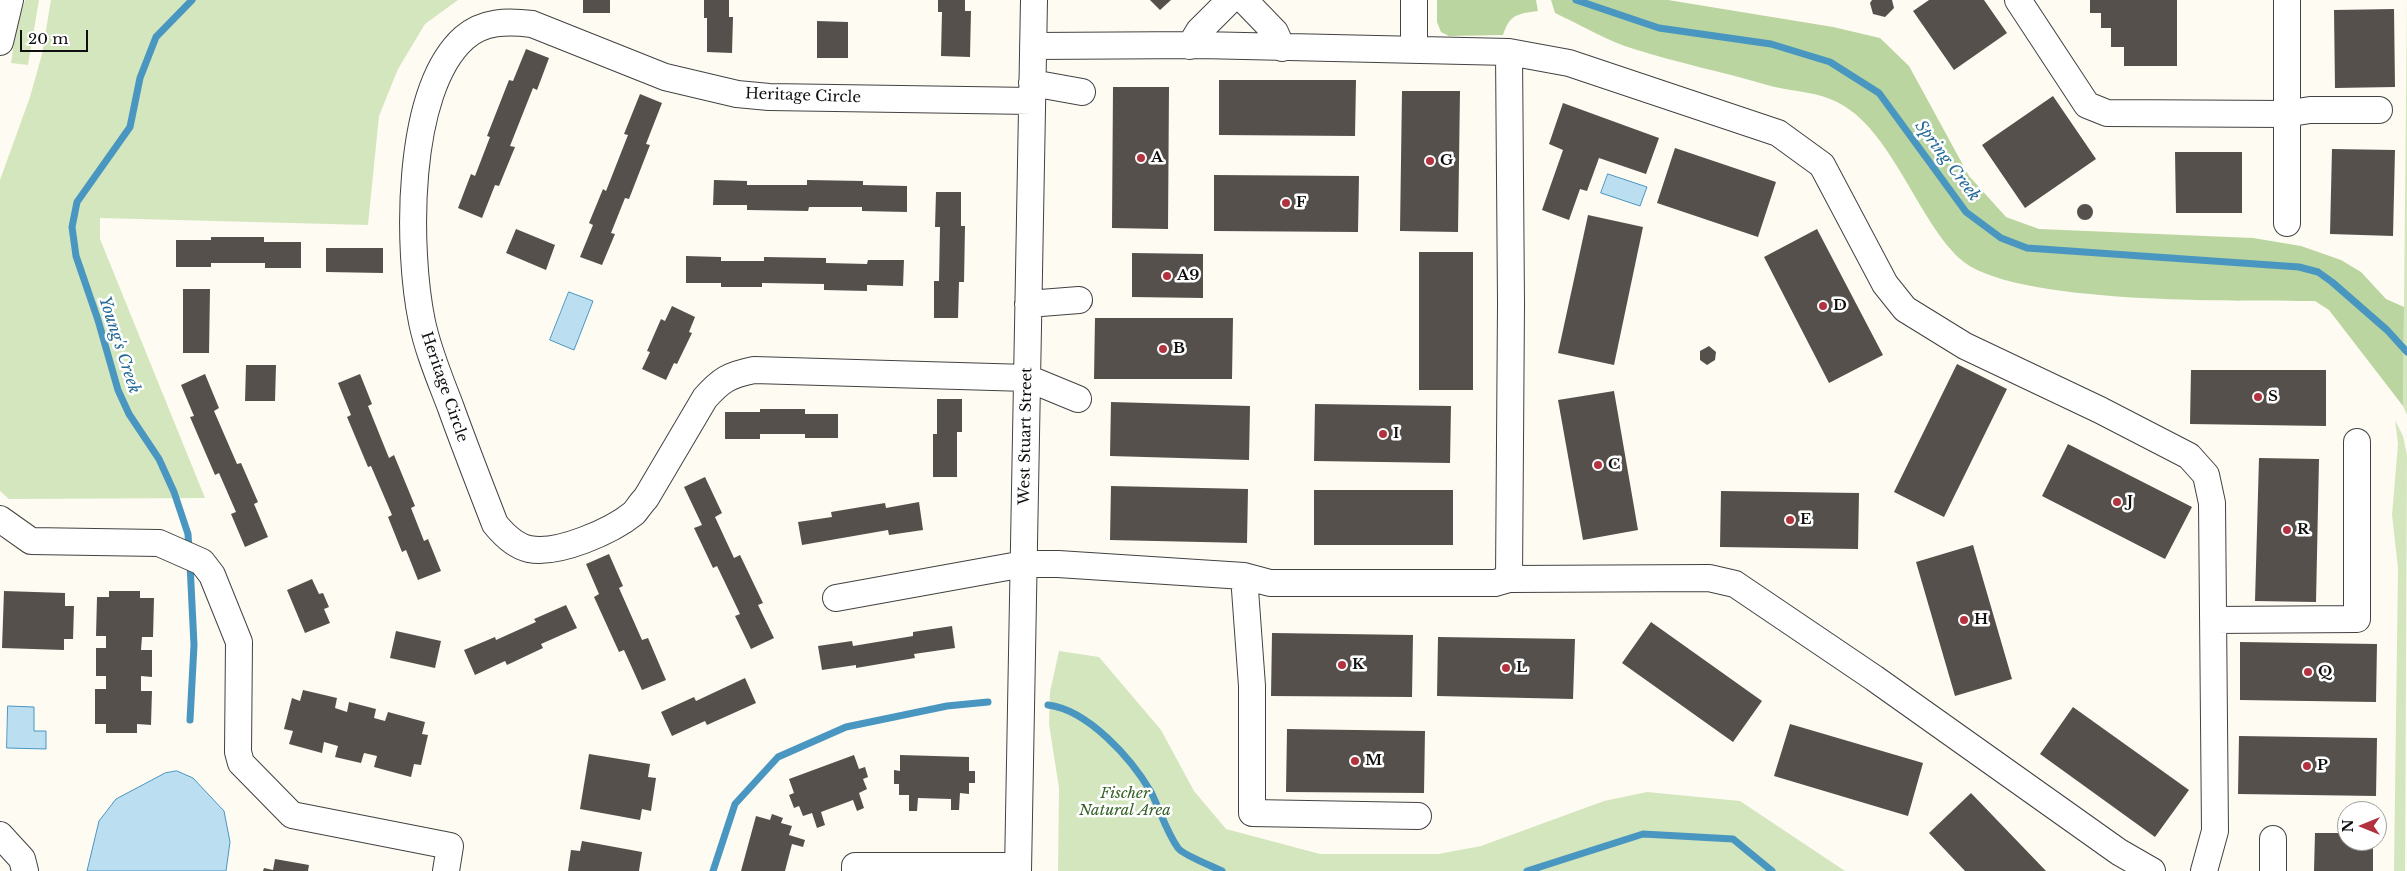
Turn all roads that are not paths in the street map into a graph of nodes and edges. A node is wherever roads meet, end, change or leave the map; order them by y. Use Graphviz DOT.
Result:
graph roads {
  1 [pos="1034,0"];
  2 [pos="1230,0"];
  3 [pos="1244,0"];
  4 [pos="1414,0"];
  5 [pos="2018,0"];
  6 [pos="2287,0"];
  7 [pos="6,10"];
  8 [pos="0,42"];
  9 [pos="1032,46"];
  10 [pos="1190,46"];
  11 [pos="1282,48"];
  12 [pos="1414,50"];
  13 [pos="1509,52"];
  14 [pos="1032,92"];
  15 [pos="1082,92"];
  16 [pos="2379,110"];
  17 [pos="2285,114"];
  18 [pos="2287,223"];
  19 [pos="1079,300"];
  20 [pos="1028,304"];
  21 [pos="1027,378"];
  22 [pos="1078,399"];
  23 [pos="2357,442"];
  24 [pos="0,519"];
  25 [pos="1024,564"];
  26 [pos="1244,576"];
  27 [pos="1508,579"];
  28 [pos="836,598"];
  29 [pos="2214,620"];
  30 [pos="1418,816"];
  31 [pos="0,835"];
  32 [pos="2273,839"];
  33 [pos="944,869"];
  34 [pos="1018,869"];
  35 [pos="24,871"];
  36 [pos="446,871"];
  37 [pos="855,871"];
  38 [pos="2152,871"];
  39 [pos="2204,871"];
  40 [pos="2273,871"];
  1 -- 9 [label="street, West Stuart Street"];
  2 -- 10 [label="street"];
  3 -- 11 [label="street"];
  4 -- 12 [label="street"];
  5 -- 17 [label="street"];
  6 -- 17 [label="street"];
  7 -- 8 [label="street"];
  9 -- 10 [label="street"];
  9 -- 14 [label="street, West Stuart Street"];
  10 -- 11 [label="street"];
  11 -- 12 [label="street"];
  12 -- 13 [label="street"];
  13 -- 27 [label="street"];
  13 -- 29 [label="street"];
  14 -- 15 [label="street, Heritage Circle"];
  14 -- 20 [label="street, West Stuart Street"];
  14 -- 21 [label="street, Heritage Circle"];
  16 -- 17 [label="street"];
  17 -- 18 [label="street"];
  19 -- 20 [label="street"];
  20 -- 21 [label="street, West Stuart Street"];
  21 -- 22 [label="street"];
  21 -- 25 [label="street, West Stuart Street"];
  23 -- 29 [label="street"];
  24 -- 36 [label="street"];
  25 -- 26 [label="street"];
  25 -- 28 [label="street"];
  25 -- 34 [label="street, West Stuart Street"];
  26 -- 27 [label="street"];
  26 -- 30 [label="street"];
  27 -- 38 [label="street"];
  29 -- 39 [label="street"];
  31 -- 35 [label="street"];
  32 -- 40 [label="street"];
  33 -- 34 [label="street"];
  33 -- 37 [label="street"];
}
